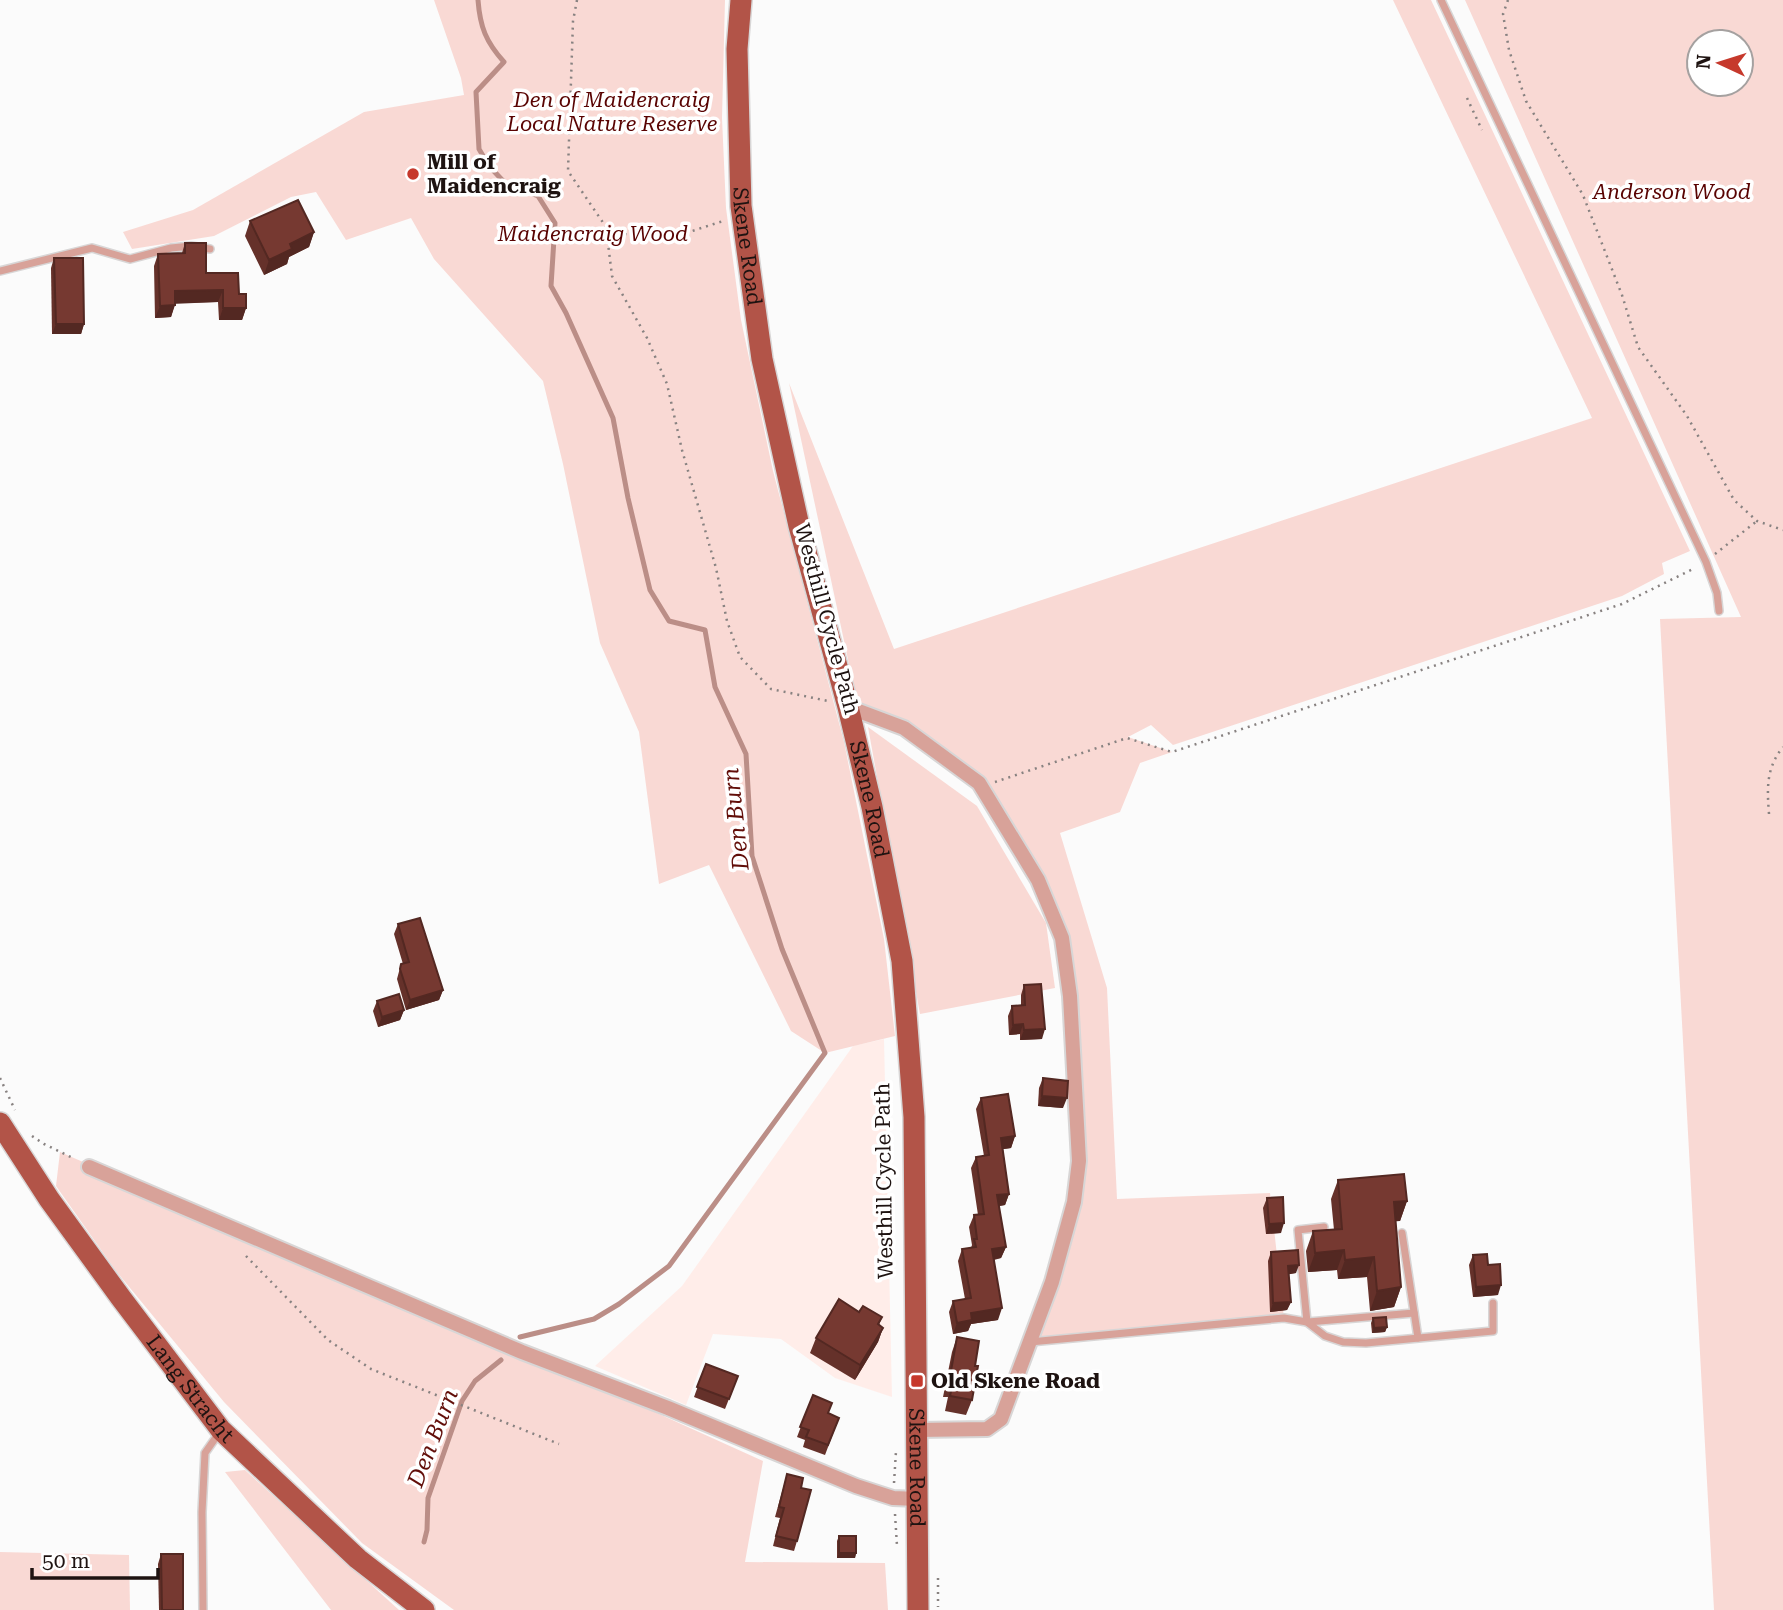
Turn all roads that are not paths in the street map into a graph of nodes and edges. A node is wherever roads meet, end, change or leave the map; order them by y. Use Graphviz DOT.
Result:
graph roads {
  1 [pos="741,0"];
  2 [pos="1441,0"];
  3 [pos="210,249"];
  4 [pos="0,271"];
  5 [pos="1719,611"];
  6 [pos="841,705"];
  7 [pos="5,1122"];
  8 [pos="89,1167"];
  9 [pos="1324,1227"];
  10 [pos="1402,1233"];
  11 [pos="1493,1303"];
  12 [pos="1414,1313"];
  13 [pos="1307,1322"];
  14 [pos="1418,1338"];
  15 [pos="1029,1342"];
  16 [pos="221,1430"];
  17 [pos="917,1430"];
  18 [pos="918,1499"];
  19 [pos="203,1610"];
  20 [pos="424,1610"];
  21 [pos="918,1610"];
  1 -- 6 [label="main road, Skene Road"];
  2 -- 5 [label="lane"];
  3 -- 4 [label="lane"];
  6 -- 15 [label="street"];
  6 -- 17 [label="main road, Skene Road"];
  7 -- 16 [label="main road, Lang Stracht"];
  8 -- 18 [label="street"];
  9 -- 13 [label="lane"];
  10 -- 12 [label="lane"];
  11 -- 14 [label="lane"];
  12 -- 13 [label="lane"];
  12 -- 14 [label="lane"];
  13 -- 14 [label="lane"];
  13 -- 15 [label="lane"];
  15 -- 17 [label="street"];
  16 -- 19 [label="lane"];
  16 -- 20 [label="main road, Lang Stracht"];
  17 -- 18 [label="main road, Skene Road"];
  18 -- 21 [label="main road, Skene Road"];
}
